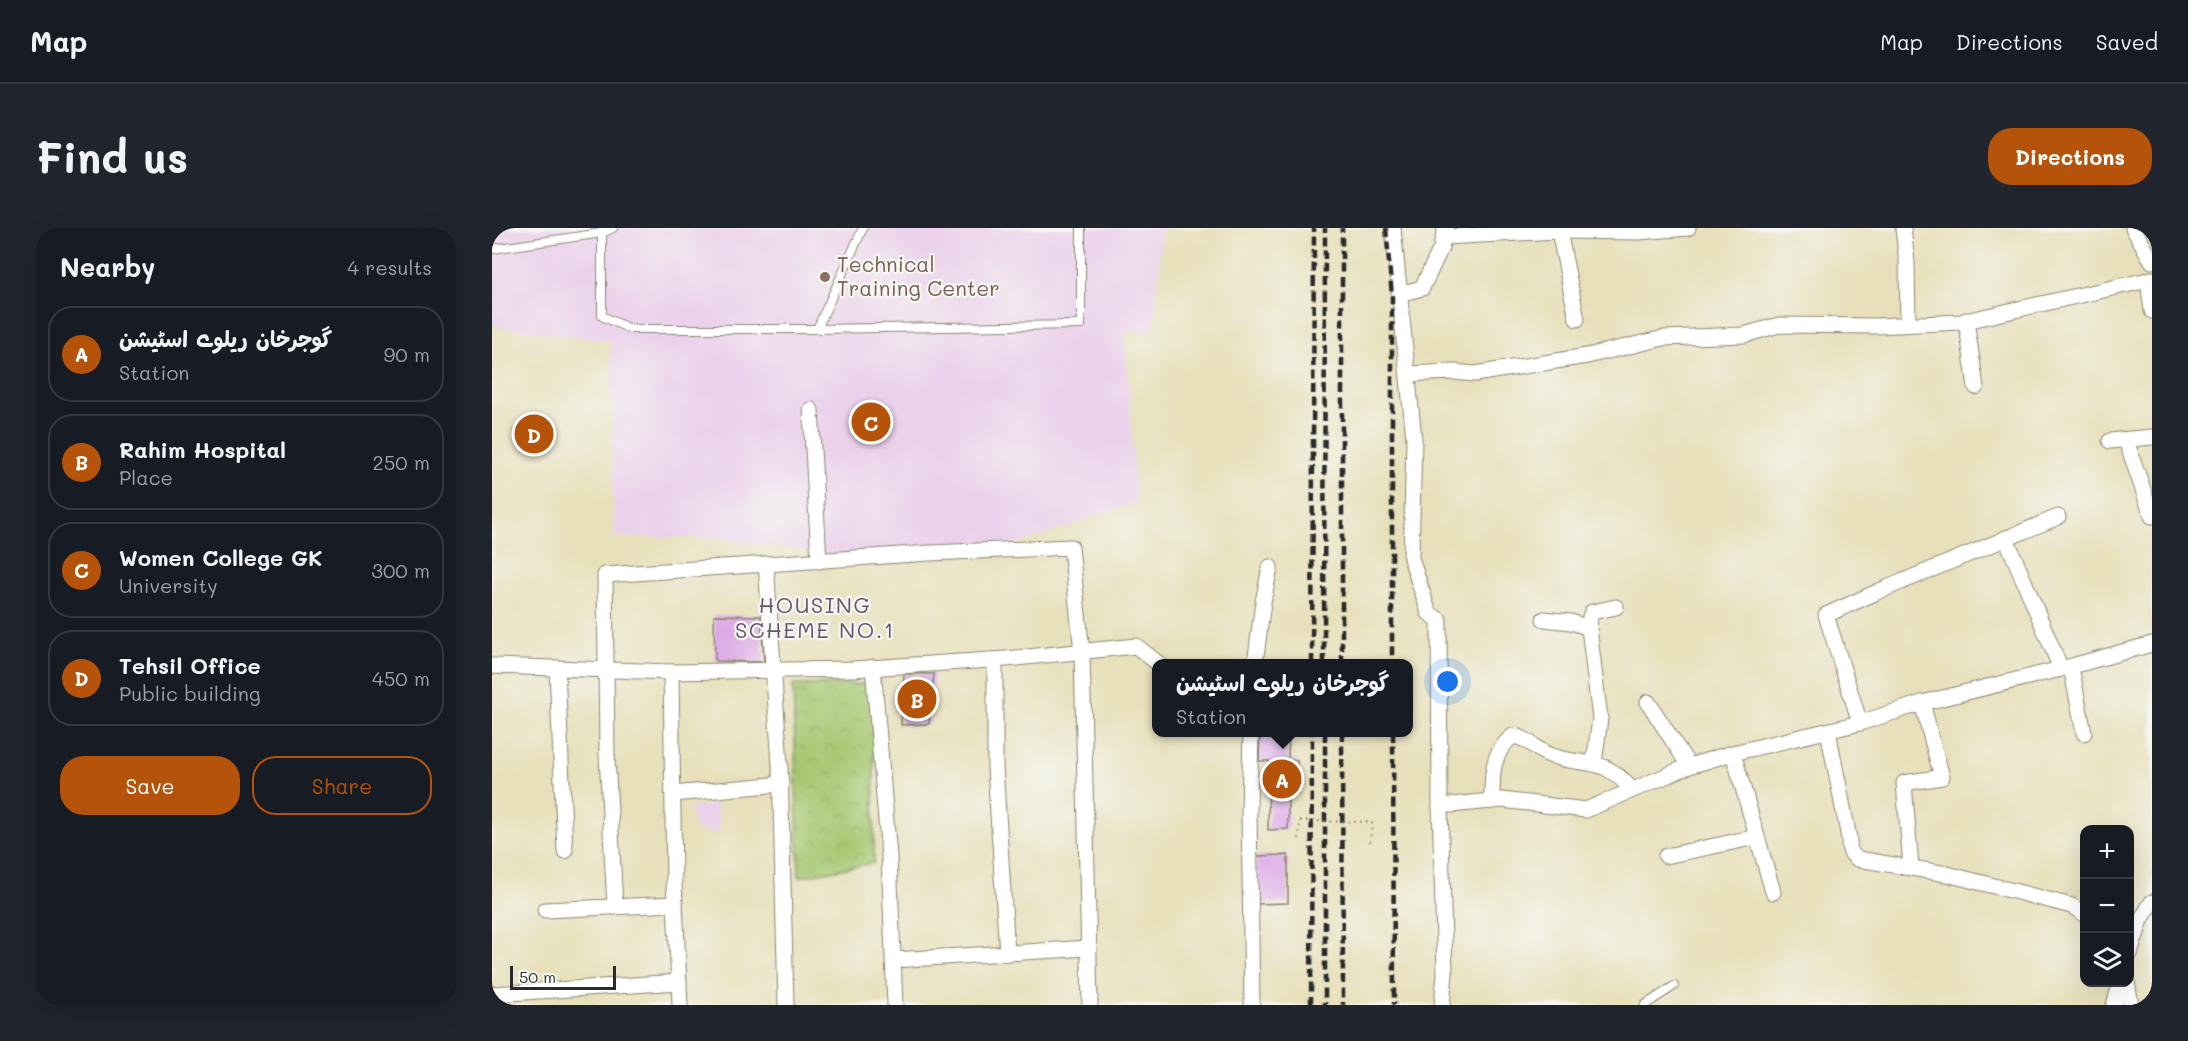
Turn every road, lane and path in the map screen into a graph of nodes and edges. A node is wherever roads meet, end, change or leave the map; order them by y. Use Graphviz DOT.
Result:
graph roads {
  1 [pos="614,228"];
  2 [pos="862,228"];
  3 [pos="1081,228"];
  4 [pos="1393,228"];
  5 [pos="1688,228"];
  6 [pos="1903,228"];
  7 [pos="2133,228"];
  8 [pos="602,231"];
  9 [pos="1559,231"];
  10 [pos="1444,232"];
  11 [pos="492,249"];
  12 [pos="2152,261"];
  13 [pos="2150,280"];
  14 [pos="1399,294"];
  15 [pos="2152,311"];
  16 [pos="1577,319"];
  17 [pos="1966,320"];
  18 [pos="1908,324"];
  19 [pos="817,329"];
  20 [pos="1407,374"];
  21 [pos="1976,387"];
  22 [pos="811,410"];
  23 [pos="2152,437"];
  24 [pos="2126,440"];
  25 [pos="2110,441"];
  26 [pos="2152,516"];
  27 [pos="2058,517"];
  28 [pos="2006,538"];
  29 [pos="819,561"];
  30 [pos="766,564"];
  31 [pos="1270,567"];
  32 [pos="1616,607"];
  33 [pos="1544,619"];
  34 [pos="1588,628"];
  35 [pos="2152,644"];
  36 [pos="1082,652"];
  37 [pos="1256,659"];
  38 [pos="995,660"];
  39 [pos="1152,660"];
  40 [pos="492,666"];
  41 [pos="557,668"];
  42 [pos="873,668"];
  43 [pos="2066,668"];
  44 [pos="605,670"];
  45 [pos="773,670"];
  46 [pos="671,672"];
  47 [pos="1648,702"];
  48 [pos="1922,703"];
  49 [pos="1860,723"];
  50 [pos="1828,730"];
  51 [pos="2084,733"];
  52 [pos="1251,737"];
  53 [pos="1733,753"];
  54 [pos="1594,763"];
  55 [pos="1689,766"];
  56 [pos="781,784"];
  57 [pos="1632,790"];
  58 [pos="673,794"];
  59 [pos="1492,801"];
  60 [pos="1440,806"];
  61 [pos="1757,837"];
  62 [pos="1299,839"];
  63 [pos="1370,842"];
  64 [pos="565,851"];
  65 [pos="1666,856"];
  66 [pos="1911,867"];
  67 [pos="1773,892"];
  68 [pos="2152,902"];
  69 [pos="675,904"];
  70 [pos="615,907"];
  71 [pos="545,910"];
  72 [pos="2080,911"];
  73 [pos="2134,942"];
  74 [pos="1089,948"];
  75 [pos="1007,953"];
  76 [pos="894,960"];
  77 [pos="679,982"];
  78 [pos="1674,986"];
  79 [pos="2119,987"];
  80 [pos="2128,987"];
  81 [pos="492,994"];
  82 [pos="680,1005"];
  83 [pos="786,1005"];
  84 [pos="895,1005"];
  85 [pos="1090,1005"];
  86 [pos="1252,1005"];
  87 [pos="1442,1005"];
  88 [pos="1646,1005"];
  89 [pos="2114,1005"];
  90 [pos="2131,1005"];
  1 -- 8 [label="lane"];
  2 -- 19 [label="lane"];
  3 -- 19 [label="lane"];
  4 -- 14 [label="street"];
  5 -- 9 [label="street"];
  6 -- 18 [label="street"];
  7 -- 12 [label="street"];
  8 -- 11 [label="lane"];
  8 -- 19 [label="lane"];
  9 -- 10 [label="street"];
  9 -- 16 [label="street"];
  10 -- 14 [label="street"];
  13 -- 15 [label="street"];
  13 -- 17 [label="street"];
  14 -- 20 [label="street"];
  17 -- 18 [label="street"];
  17 -- 21 [label="street"];
  18 -- 20 [label="street"];
  20 -- 60 [label="street"];
  22 -- 29 [label="street"];
  23 -- 24 [label="street"];
  24 -- 25 [label="street"];
  24 -- 26 [label="street"];
  27 -- 28 [label="street"];
  28 -- 43 [label="street"];
  28 -- 49 [label="street"];
  29 -- 30 [label="street"];
  29 -- 36 [label="street"];
  30 -- 44 [label="street"];
  30 -- 45 [label="street"];
  31 -- 37 [label="street"];
  32 -- 34 [label="street"];
  33 -- 34 [label="street"];
  34 -- 54 [label="street"];
  35 -- 43 [label="street"];
  36 -- 38 [label="street"];
  36 -- 39 [label="street"];
  36 -- 74 [label="street"];
  38 -- 42 [label="street"];
  38 -- 75 [label="street"];
  40 -- 41 [label="street"];
  41 -- 44 [label="street"];
  41 -- 64 [label="street"];
  42 -- 45 [label="street"];
  42 -- 76 [label="street"];
  43 -- 48 [label="street"];
  43 -- 51 [label="street"];
  44 -- 46 [label="street"];
  44 -- 70 [label="street"];
  45 -- 46 [label="street"];
  45 -- 56 [label="street"];
  46 -- 58 [label="street"];
  47 -- 55 [label="street"];
  48 -- 49 [label="street"];
  48 -- 66 [label="street"];
  49 -- 50 [label="street"];
  50 -- 53 [label="street"];
  50 -- 66 [label="street"];
  52 -- 86 [label="street"];
  53 -- 55 [label="street"];
  53 -- 61 [label="street"];
  54 -- 57 [label="street"];
  54 -- 59 [label="street"];
  55 -- 57 [label="street"];
  56 -- 58 [label="street"];
  56 -- 83 [label="street"];
  57 -- 59 [label="street"];
  58 -- 69 [label="street"];
  59 -- 60 [label="street"];
  60 -- 87 [label="street"];
  61 -- 65 [label="street"];
  61 -- 67 [label="street"];
  62 -- 63 [label="path, bridge"];
  66 -- 72 [label="street"];
  68 -- 73 [label="street"];
  69 -- 70 [label="street"];
  69 -- 77 [label="street"];
  70 -- 71 [label="street"];
  74 -- 75 [label="street"];
  74 -- 85 [label="street"];
  75 -- 76 [label="street"];
  76 -- 84 [label="street"];
  77 -- 81 [label="street"];
  77 -- 82 [label="street"];
  78 -- 88 [label="lane"];
  79 -- 89 [label="street"];
  80 -- 90 [label="street"];
}
